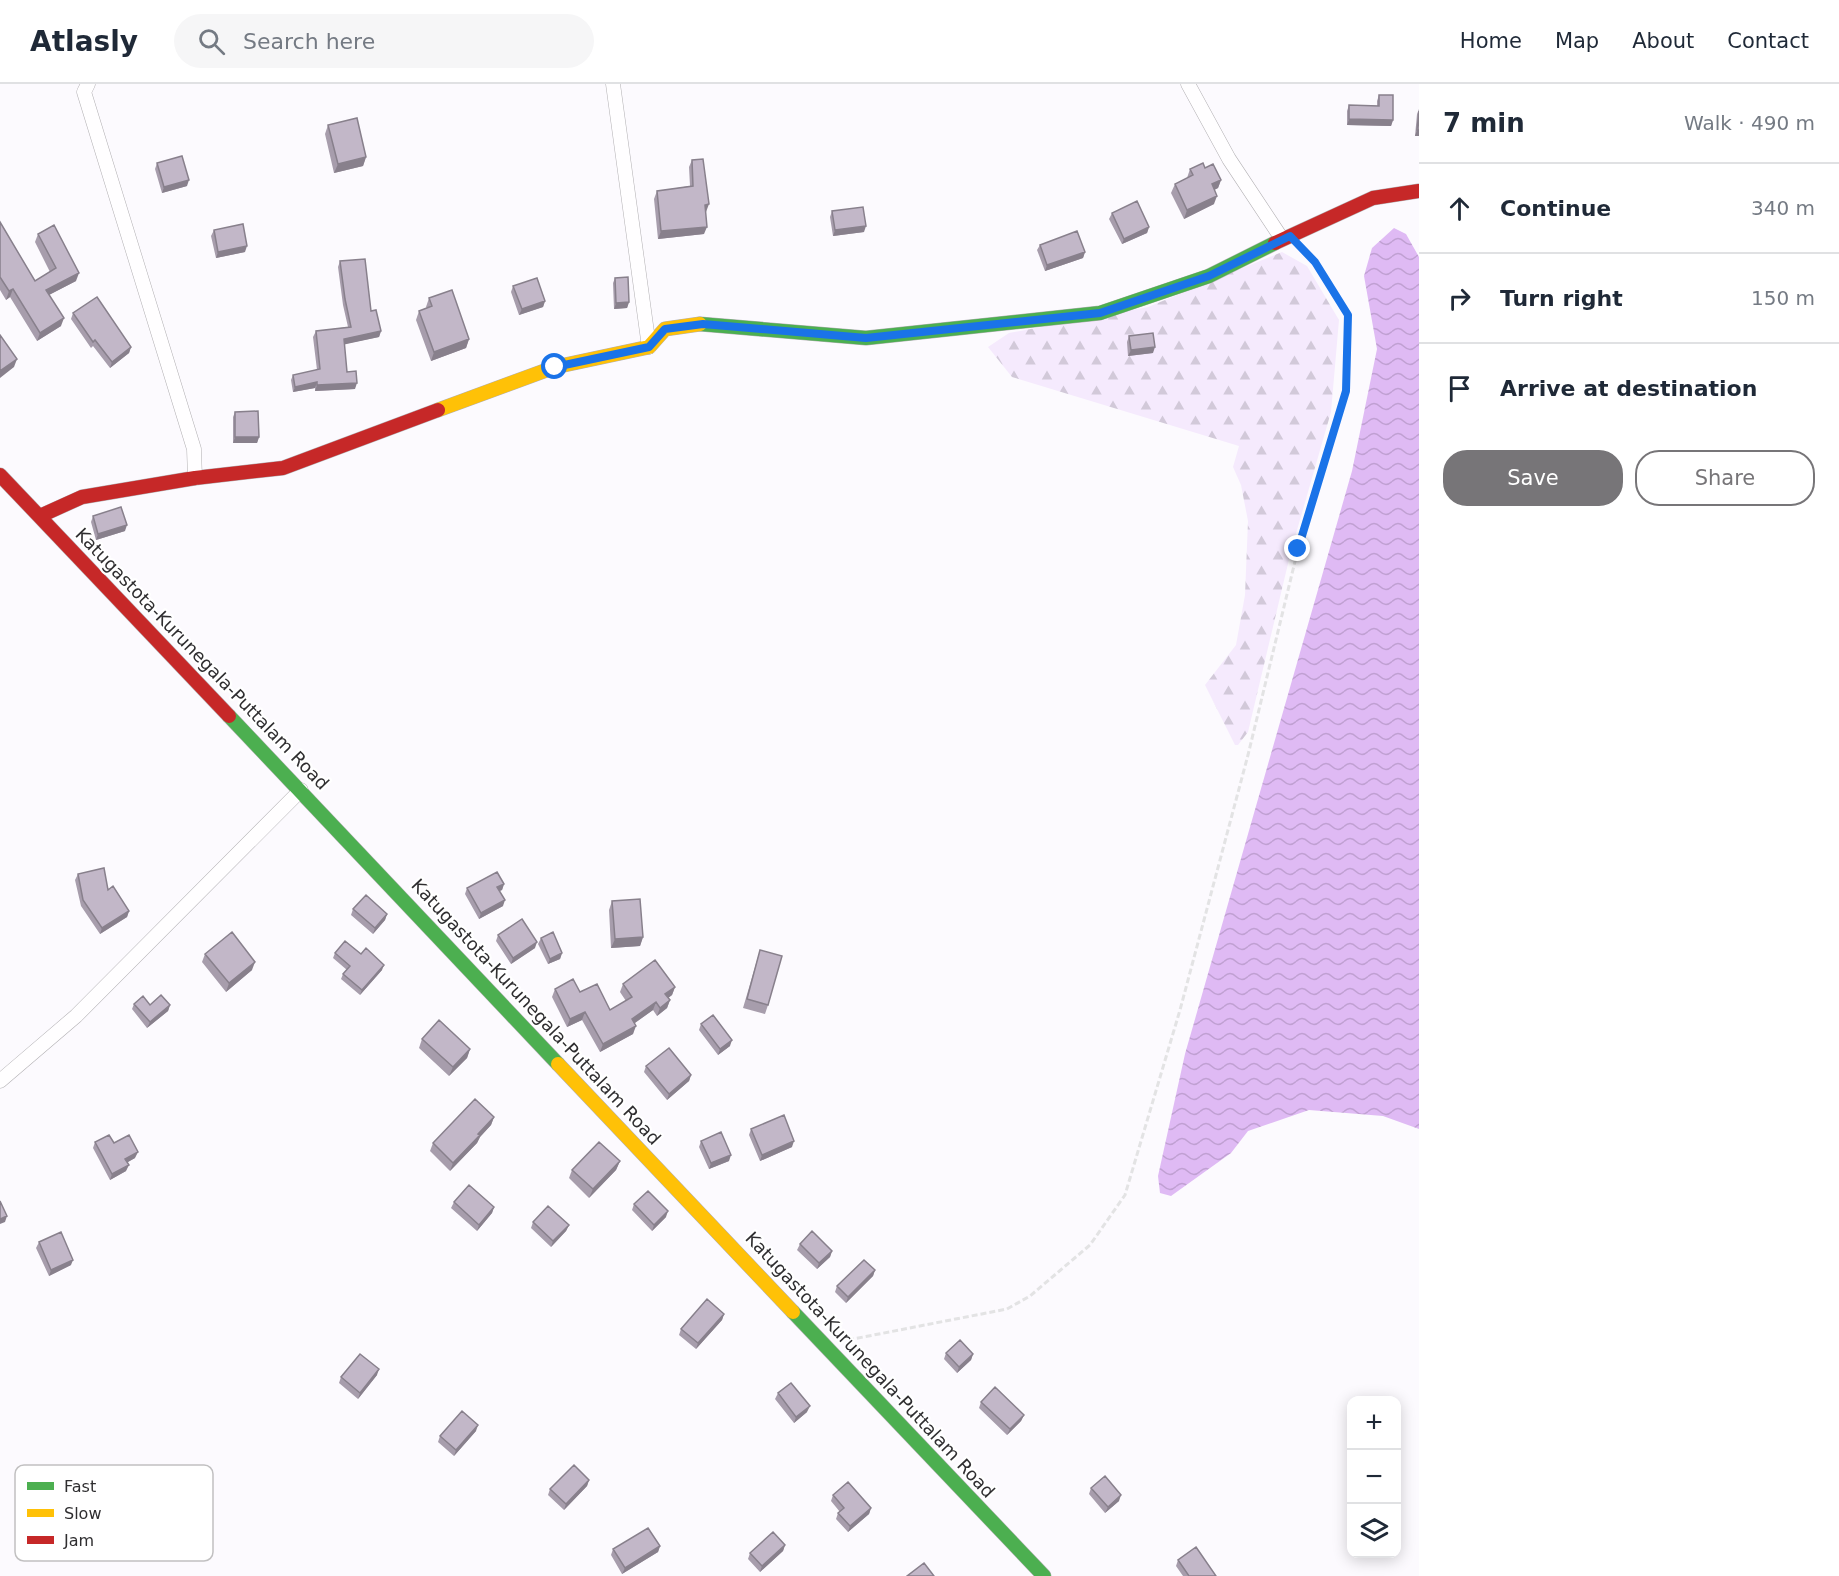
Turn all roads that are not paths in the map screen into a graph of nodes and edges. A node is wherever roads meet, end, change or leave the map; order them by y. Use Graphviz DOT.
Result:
graph roads {
  1 [pos="88,84"];
  2 [pos="613,84"];
  3 [pos="1188,84"];
  4 [pos="1419,191"];
  5 [pos="1286,238"];
  6 [pos="649,347"];
  7 [pos="0,475"];
  8 [pos="195,478"];
  9 [pos="40,516"];
  10 [pos="301,790"];
  11 [pos="0,1081"];
  12 [pos="1044,1576"];
  1 -- 8 [label="street"];
  2 -- 6 [label="street"];
  3 -- 5 [label="street"];
  4 -- 5 [label="main road"];
  5 -- 6 [label="main road"];
  6 -- 8 [label="main road"];
  7 -- 9 [label="main road, Katugastota-Kurunegala-Puttalam Road"];
  8 -- 9 [label="main road"];
  9 -- 10 [label="main road, Katugastota-Kurunegala-Puttalam Road"];
  10 -- 11 [label="street"];
  10 -- 12 [label="main road, Katugastota-Kurunegala-Puttalam Road"];
}
